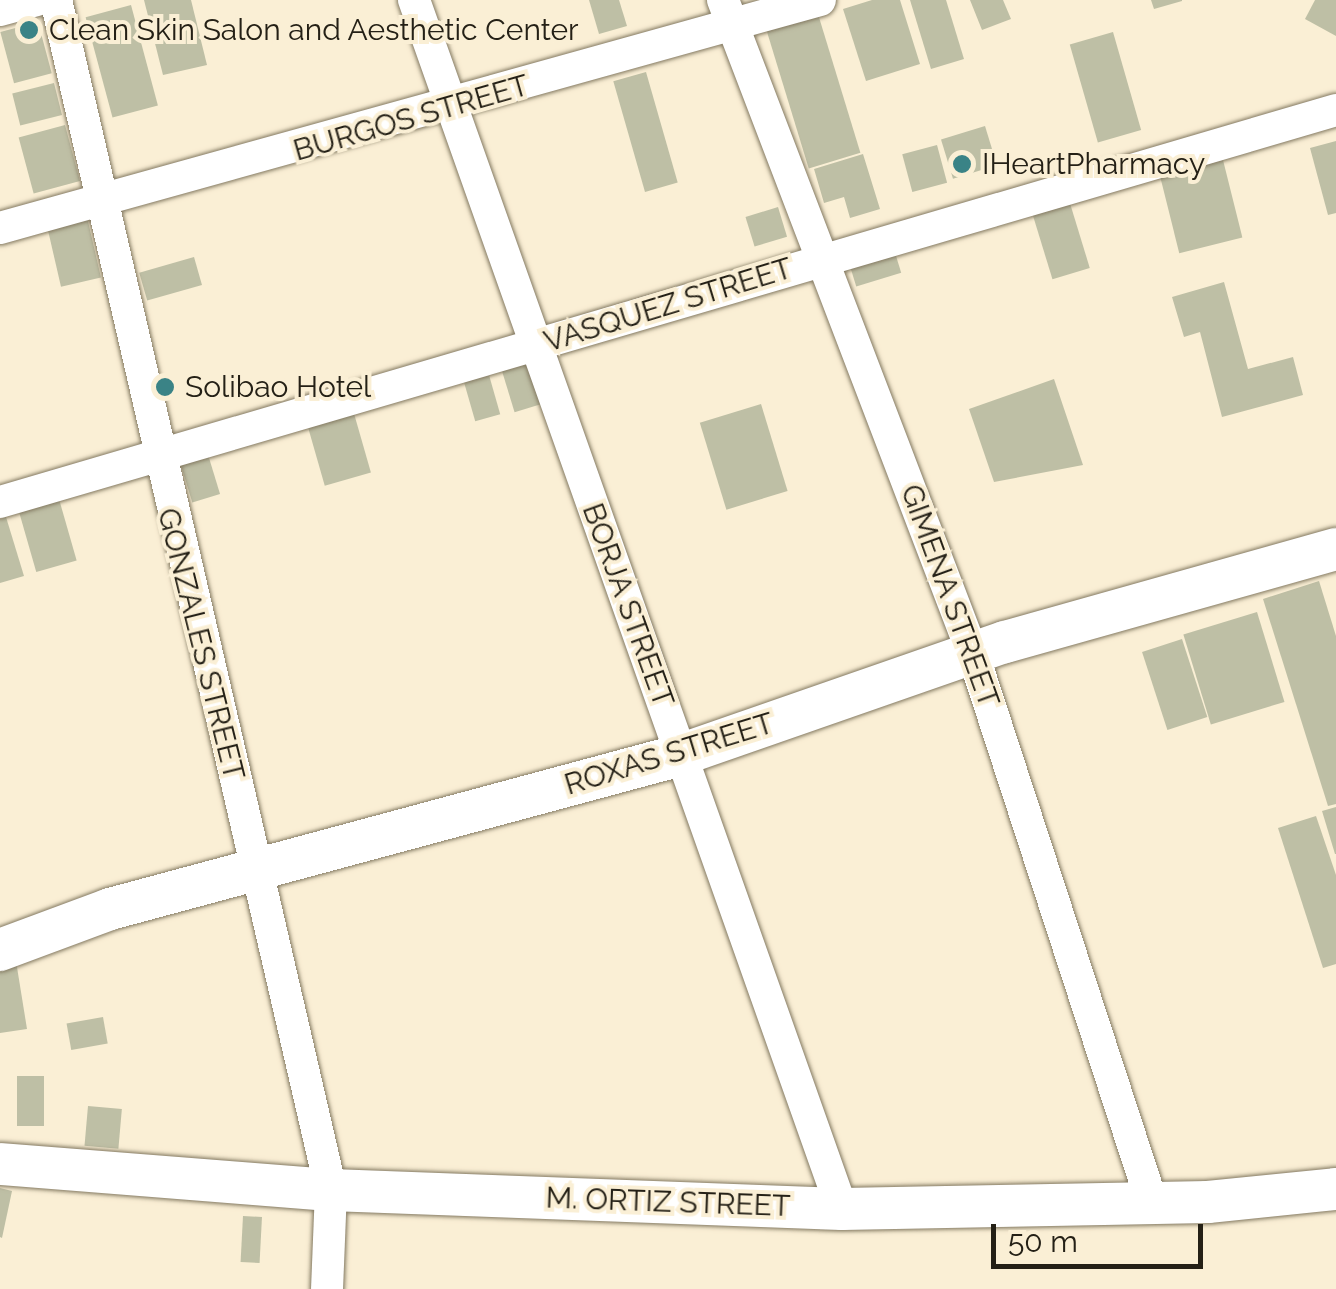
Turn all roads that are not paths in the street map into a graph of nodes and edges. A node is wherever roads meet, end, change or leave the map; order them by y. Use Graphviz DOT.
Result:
graph roads {
  1 [pos="36,0"];
  2 [pos="56,0"];
  3 [pos="414,0"];
  4 [pos="820,0"];
  5 [pos="0,10"];
  6 [pos="727,12"];
  7 [pos="450,108"];
  8 [pos="1336,110"];
  9 [pos="102,201"];
  10 [pos="0,228"];
  11 [pos="825,256"];
  12 [pos="536,346"];
  13 [pos="156,456"];
  14 [pos="0,502"];
  15 [pos="1336,550"];
  16 [pos="974,654"];
  17 [pos="682,755"];
  18 [pos="256,869"];
  19 [pos="0,950"];
  20 [pos="0,1164"];
  21 [pos="1336,1189"];
  22 [pos="332,1190"];
  23 [pos="1151,1200"];
  24 [pos="842,1209"];
  25 [pos="327,1289"];
  1 -- 5 [label="street"];
  2 -- 9 [label="street, GONZALES STREET"];
  3 -- 7 [label="street, BORJA STREET"];
  4 -- 6 [label="street, BURGOS STREET"];
  6 -- 7 [label="street, BURGOS STREET"];
  6 -- 11 [label="street, GIMENA STREET"];
  7 -- 9 [label="street, BURGOS STREET"];
  7 -- 12 [label="street, BORJA STREET"];
  8 -- 11 [label="street, VASQUEZ STREET"];
  9 -- 10 [label="street, BURGOS STREET"];
  9 -- 13 [label="street, GONZALES STREET"];
  11 -- 12 [label="street, VASQUEZ STREET"];
  11 -- 16 [label="street, GIMENA STREET"];
  12 -- 13 [label="street, VASQUEZ STREET"];
  12 -- 17 [label="street, BORJA STREET"];
  13 -- 14 [label="street, VASQUEZ STREET"];
  13 -- 18 [label="street, GONZALES STREET"];
  15 -- 16 [label="street, ROXAS STREET"];
  16 -- 17 [label="street, ROXAS STREET"];
  16 -- 23 [label="street, GIMENA STREET"];
  17 -- 18 [label="street, ROXAS STREET"];
  17 -- 24 [label="street, BORJA STREET"];
  18 -- 19 [label="street, ROXAS STREET"];
  18 -- 22 [label="street, GONZALES STREET"];
  20 -- 22 [label="street, M. ORTIZ STREET"];
  21 -- 23 [label="street, M. ORTIZ STREET"];
  22 -- 24 [label="street, M. ORTIZ STREET"];
  22 -- 25 [label="street, GONZALES STREET"];
  23 -- 24 [label="street, M. ORTIZ STREET"];
}
